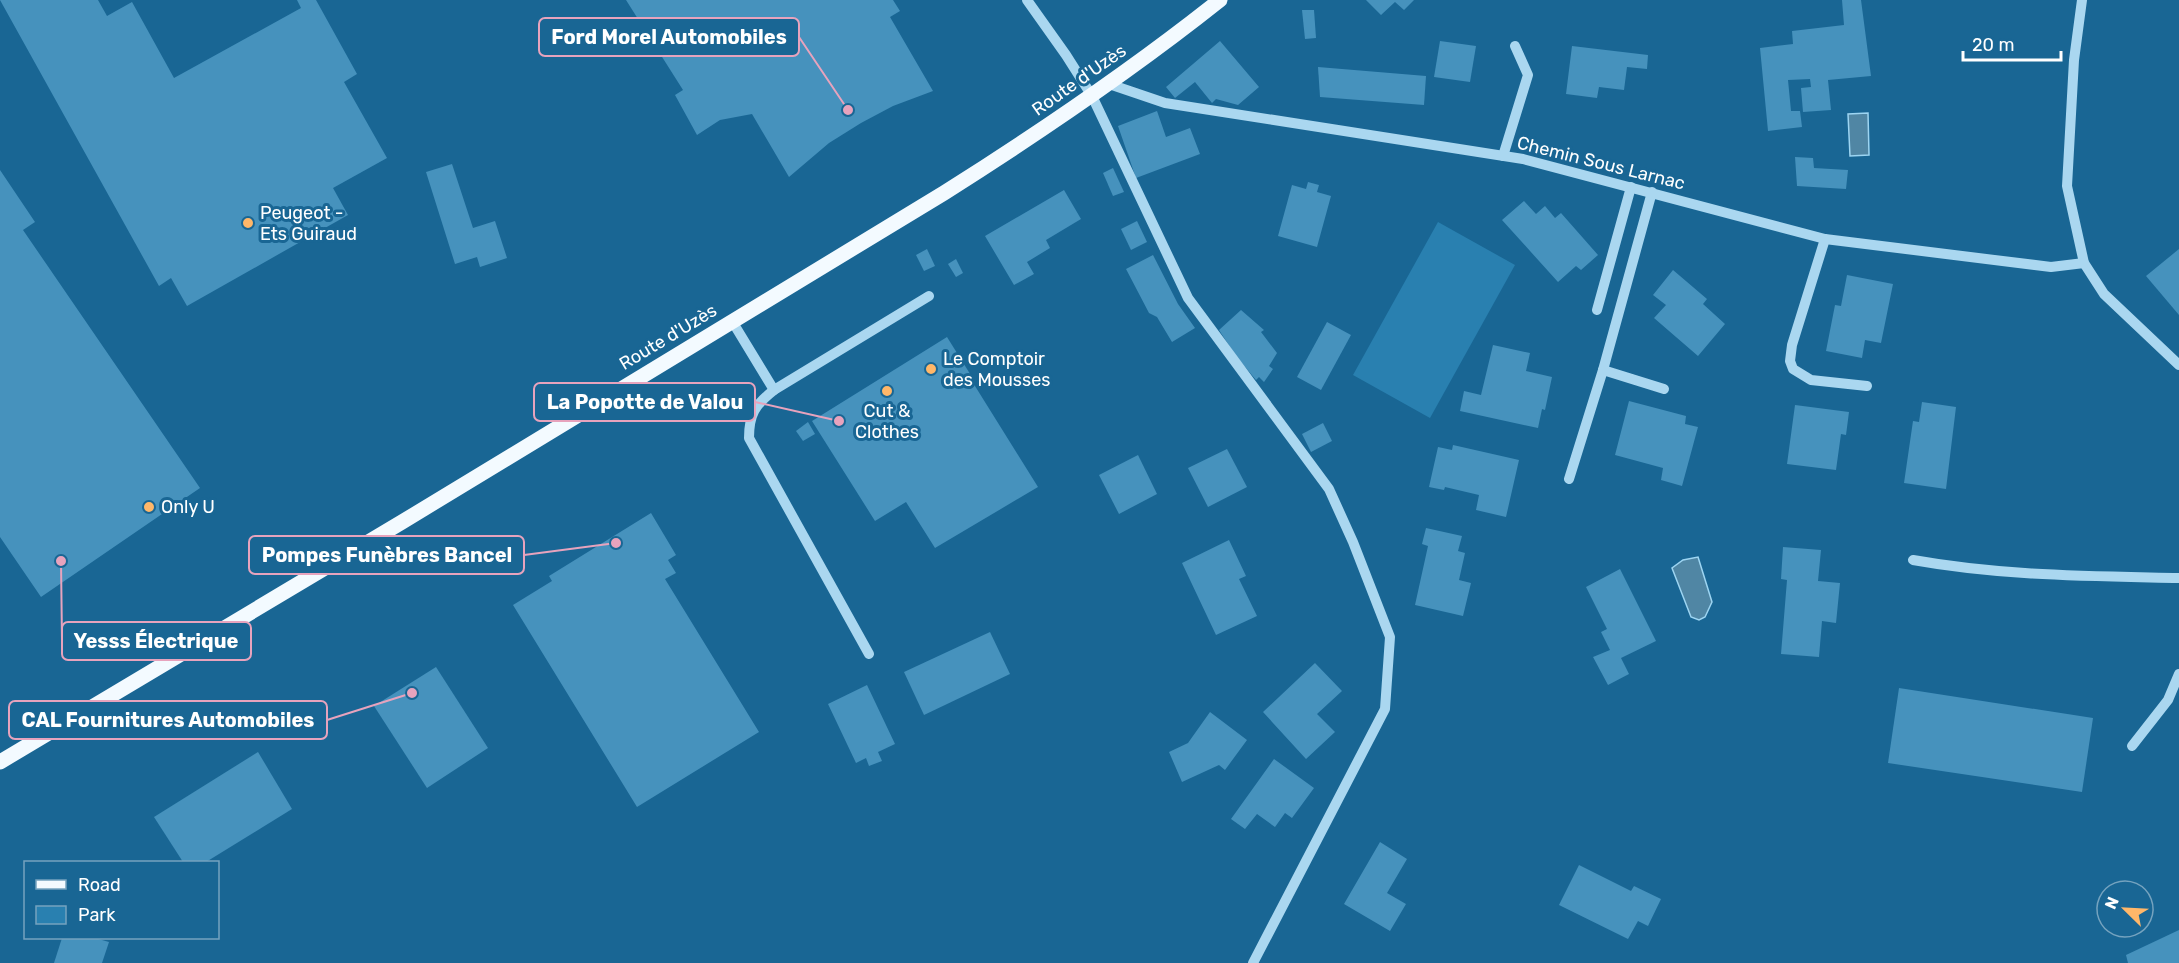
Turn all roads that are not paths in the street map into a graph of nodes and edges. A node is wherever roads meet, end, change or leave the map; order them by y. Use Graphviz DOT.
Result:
graph roads {
  1 [pos="1028,0"];
  2 [pos="1220,0"];
  3 [pos="2082,0"];
  4 [pos="1515,46"];
  5 [pos="1109,84"];
  6 [pos="1092,96"];
  7 [pos="1503,156"];
  8 [pos="1631,187"];
  9 [pos="1652,192"];
  10 [pos="1825,239"];
  11 [pos="2084,263"];
  12 [pos="929,296"];
  13 [pos="1597,310"];
  14 [pos="732,321"];
  15 [pos="2179,365"];
  16 [pos="1603,370"];
  17 [pos="1867,386"];
  18 [pos="1664,389"];
  19 [pos="774,390"];
  20 [pos="1569,479"];
  21 [pos="1913,560"];
  22 [pos="2179,578"];
  23 [pos="869,654"];
  24 [pos="2179,674"];
  25 [pos="2132,746"];
  26 [pos="0,762"];
  27 [pos="1253,963"];
  1 -- 6 [label="street"];
  2 -- 5 [label="main road, Route d'Uzès"];
  3 -- 11 [label="street"];
  4 -- 7 [label="street"];
  5 -- 6 [label="main road, Route d'Uzès"];
  5 -- 7 [label="street, Chemin Sous Larnac"];
  6 -- 14 [label="main road, Route d'Uzès"];
  6 -- 27 [label="street"];
  7 -- 8 [label="street, Chemin Sous Larnac"];
  8 -- 9 [label="street, Chemin Sous Larnac"];
  8 -- 13 [label="street"];
  9 -- 10 [label="street, Chemin Sous Larnac"];
  9 -- 16 [label="street"];
  10 -- 11 [label="street, Chemin Sous Larnac"];
  10 -- 17 [label="street"];
  11 -- 15 [label="street"];
  12 -- 19 [label="street"];
  14 -- 19 [label="street"];
  14 -- 26 [label="main road, Route d'Uzès"];
  16 -- 18 [label="street"];
  16 -- 20 [label="street"];
  19 -- 23 [label="street"];
  21 -- 22 [label="street"];
  24 -- 25 [label="street"];
}
